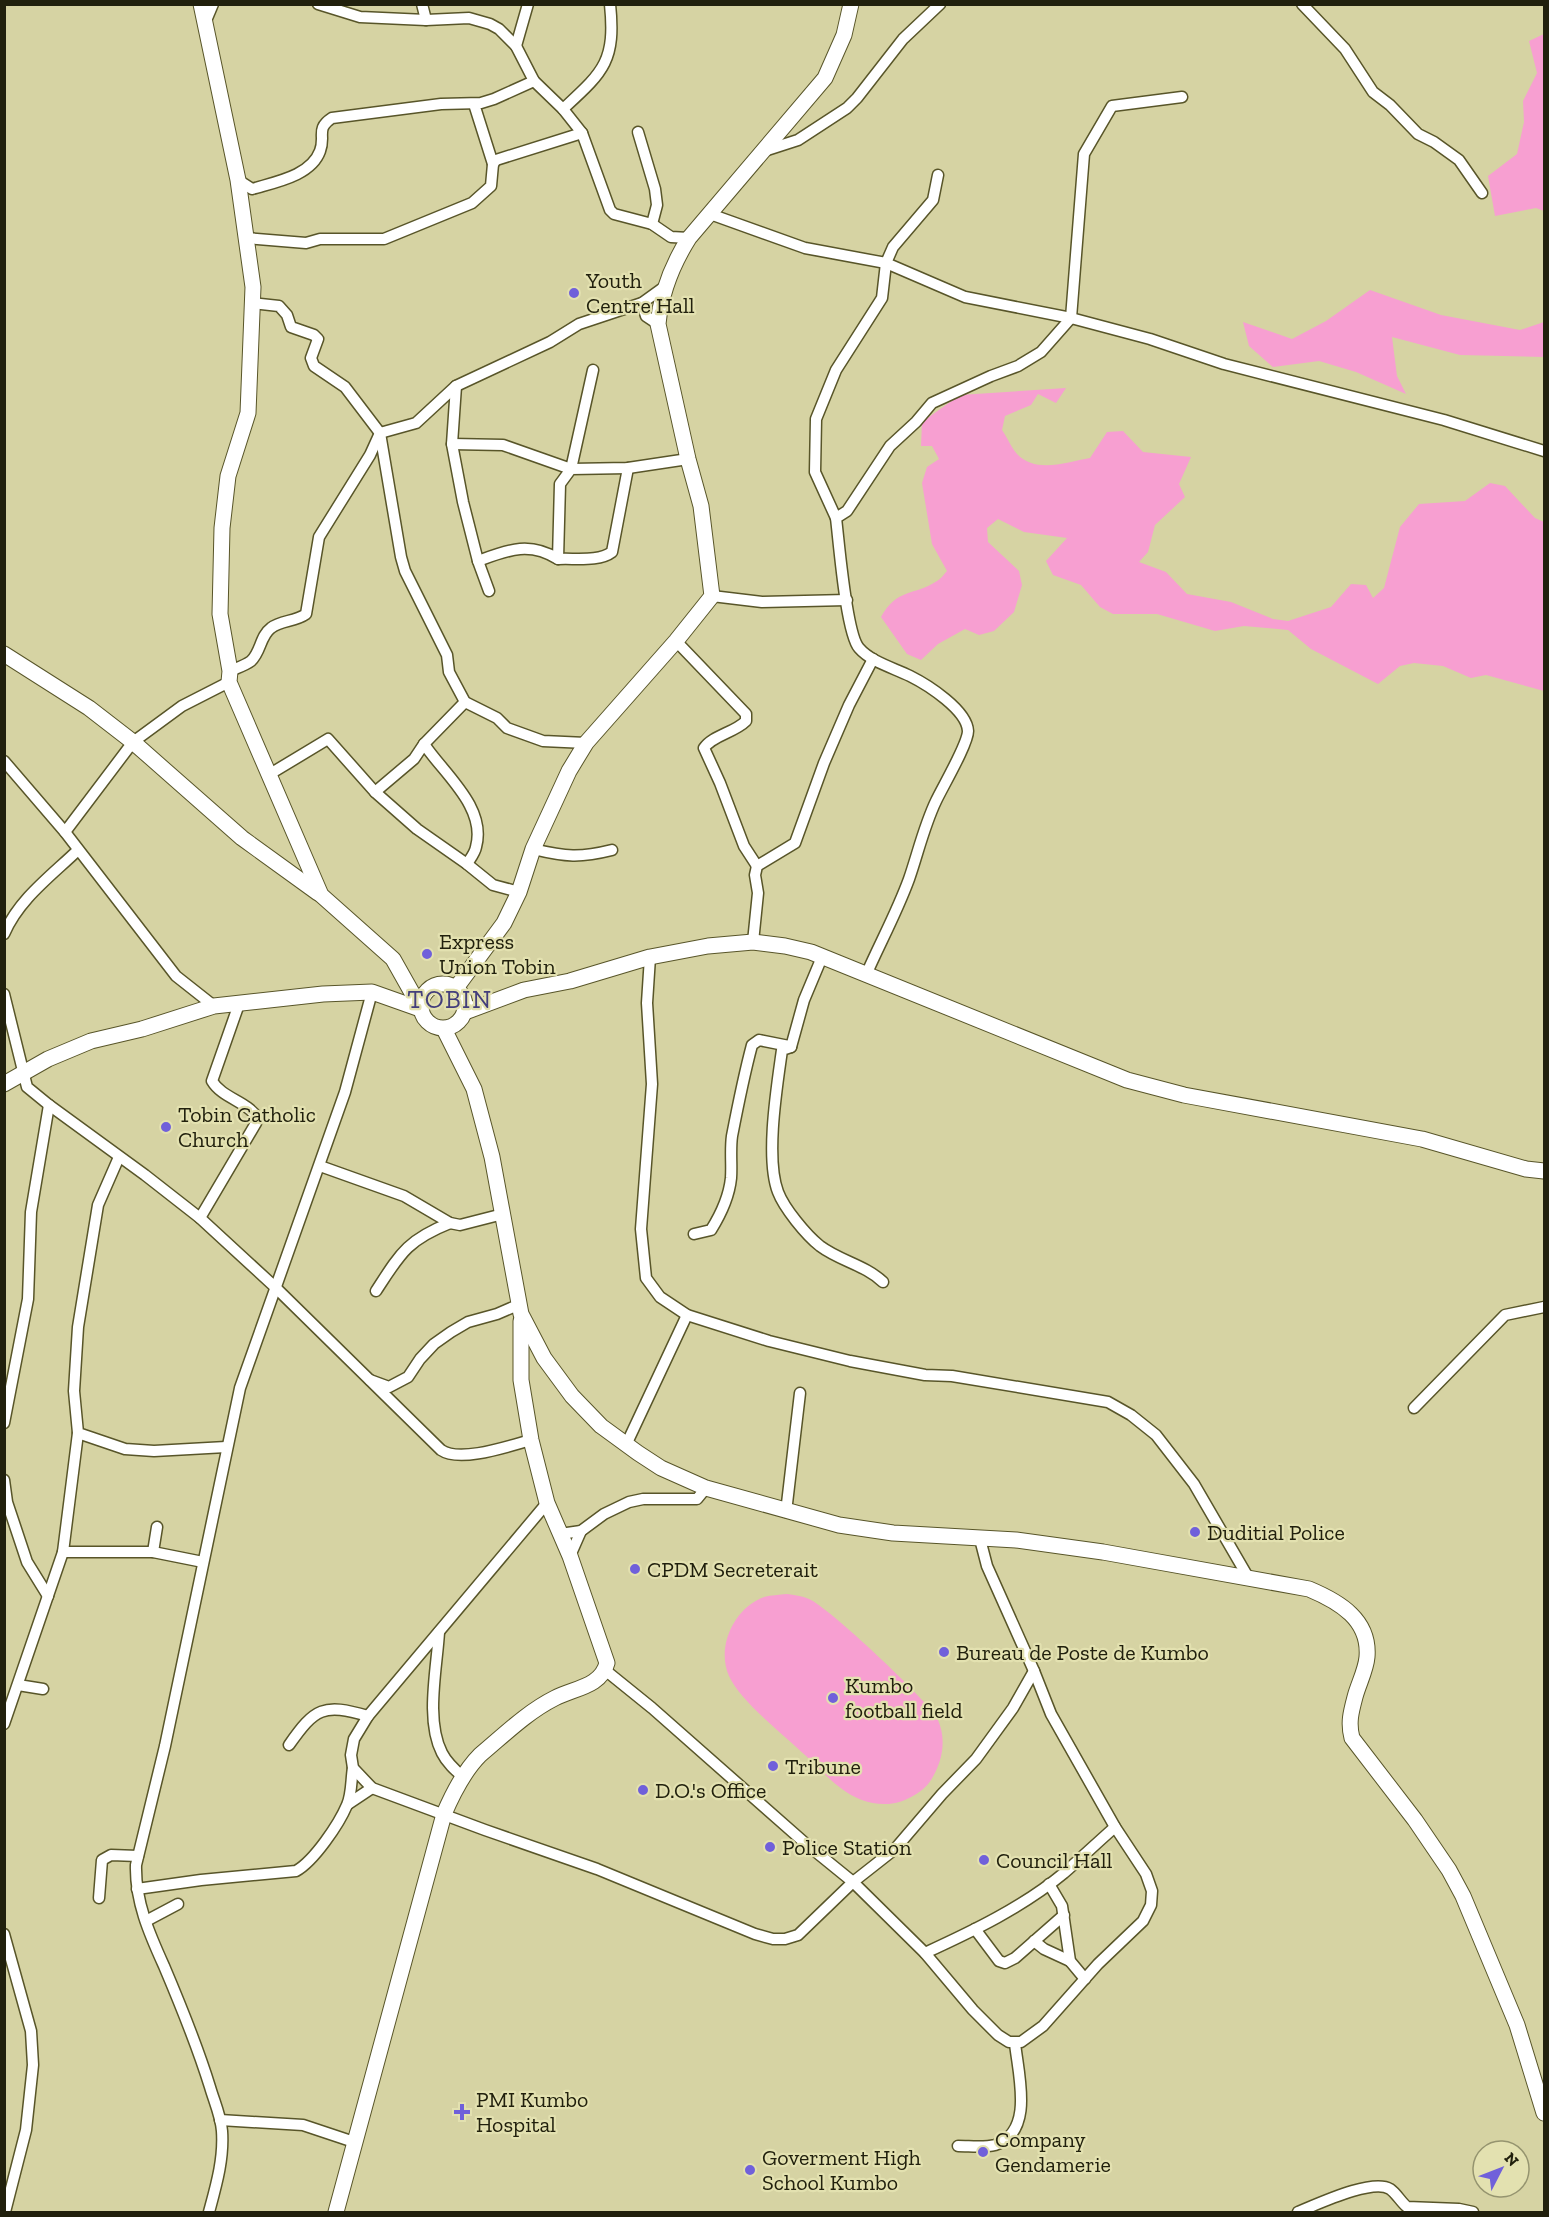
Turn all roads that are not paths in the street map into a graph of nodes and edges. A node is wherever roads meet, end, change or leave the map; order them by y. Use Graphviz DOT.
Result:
graph roads {
  1 [pos="201,4"];
  2 [pos="213,4"];
  3 [pos="318,4"];
  4 [pos="422,4"];
  5 [pos="528,4"];
  6 [pos="610,4"];
  7 [pos="851,4"];
  8 [pos="940,4"];
  9 [pos="1302,4"];
  10 [pos="322,5"];
  11 [pos="426,20"];
  12 [pos="205,23"];
  13 [pos="516,46"];
  14 [pos="534,81"];
  15 [pos="1182,97"];
  16 [pos="474,104"];
  17 [pos="563,109"];
  18 [pos="638,132"];
  19 [pos="582,133"];
  20 [pos="764,151"];
  21 [pos="493,164"];
  22 [pos="938,175"];
  23 [pos="238,180"];
  24 [pos="1482,192"];
  25 [pos="710,214"];
  26 [pos="652,224"];
  27 [pos="246,238"];
  28 [pos="688,238"];
  29 [pos="886,263"];
  30 [pos="667,285"];
  31 [pos="252,303"];
  32 [pos="642,303"];
  33 [pos="1071,318"];
  34 [pos="658,324"];
  35 [pos="592,370"];
  36 [pos="456,386"];
  37 [pos="380,433"];
  38 [pos="452,444"];
  39 [pos="1545,451"];
  40 [pos="688,459"];
  41 [pos="628,468"];
  42 [pos="571,469"];
  43 [pos="836,518"];
  44 [pos="558,559"];
  45 [pos="478,561"];
  46 [pos="489,591"];
  47 [pos="712,596"];
  48 [pos="846,600"];
  49 [pos="676,641"];
  50 [pos="4,654"];
  51 [pos="873,659"];
  52 [pos="230,677"];
  53 [pos="465,702"];
  54 [pos="133,742"];
  55 [pos="586,743"];
  56 [pos="424,744"];
  57 [pos="4,761"];
  58 [pos="270,774"];
  59 [pos="375,792"];
  60 [pos="65,832"];
  61 [pos="533,849"];
  62 [pos="78,850"];
  63 [pos="612,850"];
  64 [pos="467,864"];
  65 [pos="757,866"];
  66 [pos="519,892"];
  67 [pos="321,895"];
  68 [pos="4,934"];
  69 [pos="753,942"];
  70 [pos="650,957"];
  71 [pos="822,957"];
  72 [pos="866,975"];
  73 [pos="456,988"];
  74 [pos="372,992"];
  75 [pos="4,994"];
  76 [pos="239,1004"];
  77 [pos="214,1006"];
  78 [pos="420,1008"];
  79 [pos="465,1012"];
  80 [pos="444,1029"];
  81 [pos="791,1047"];
  82 [pos="24,1071"];
  83 [pos="4,1084"];
  84 [pos="49,1106"];
  85 [pos="119,1157"];
  86 [pos="320,1166"];
  87 [pos="1545,1171"];
  88 [pos="503,1214"];
  89 [pos="200,1218"];
  90 [pos="450,1222"];
  91 [pos="694,1234"];
  92 [pos="883,1282"];
  93 [pos="276,1287"];
  94 [pos="376,1291"];
  95 [pos="1545,1307"];
  96 [pos="519,1310"];
  97 [pos="687,1315"];
  98 [pos="369,1380"];
  99 [pos="800,1392"];
  100 [pos="1414,1408"];
  101 [pos="4,1423"];
  102 [pos="78,1433"];
  103 [pos="531,1440"];
  104 [pos="626,1445"];
  105 [pos="226,1447"];
  106 [pos="4,1480"];
  107 [pos="706,1488"];
  108 [pos="547,1503"];
  109 [pos="786,1512"];
  110 [pos="157,1527"];
  111 [pos="581,1531"];
  112 [pos="560,1534"];
  113 [pos="980,1539"];
  114 [pos="63,1552"];
  115 [pos="153,1552"];
  116 [pos="570,1556"];
  117 [pos="203,1562"];
  118 [pos="1248,1577"];
  119 [pos="48,1596"];
  120 [pos="439,1632"];
  121 [pos="605,1670"];
  122 [pos="1034,1671"];
  123 [pos="18,1685"];
  124 [pos="43,1689"];
  125 [pos="368,1716"];
  126 [pos="4,1724"];
  127 [pos="289,1745"];
  128 [pos="353,1768"];
  129 [pos="464,1777"];
  130 [pos="372,1788"];
  131 [pos="348,1804"];
  132 [pos="444,1814"];
  133 [pos="1115,1827"];
  134 [pos="138,1856"];
  135 [pos="853,1882"];
  136 [pos="1049,1884"];
  137 [pos="136,1889"];
  138 [pos="99,1898"];
  139 [pos="177,1904"];
  140 [pos="1064,1915"];
  141 [pos="146,1921"];
  142 [pos="975,1929"];
  143 [pos="4,1935"];
  144 [pos="1034,1941"];
  145 [pos="925,1953"];
  146 [pos="1070,1961"];
  147 [pos="1085,1979"];
  148 [pos="1015,2043"];
  149 [pos="1545,2113"];
  150 [pos="220,2120"];
  151 [pos="355,2140"];
  152 [pos="958,2146"];
  153 [pos="5,2212"];
  154 [pos="209,2212"];
  155 [pos="336,2212"];
  156 [pos="1298,2212"];
  157 [pos="1473,2212"];
  1 -- 12 [label="street"];
  2 -- 12 [label="street"];
  3 -- 10 [label="street"];
  4 -- 11 [label="street"];
  5 -- 13 [label="street"];
  6 -- 17 [label="street"];
  7 -- 20 [label="street"];
  8 -- 20 [label="street"];
  9 -- 24 [label="street"];
  10 -- 11 [label="street"];
  11 -- 13 [label="street"];
  12 -- 23 [label="street"];
  13 -- 14 [label="street"];
  14 -- 16 [label="street"];
  14 -- 17 [label="street"];
  15 -- 33 [label="street"];
  16 -- 21 [label="street"];
  16 -- 23 [label="street"];
  17 -- 19 [label="street"];
  18 -- 26 [label="street"];
  19 -- 21 [label="street"];
  19 -- 26 [label="street"];
  20 -- 25 [label="street"];
  21 -- 27 [label="street"];
  22 -- 29 [label="street"];
  23 -- 27 [label="street"];
  25 -- 28 [label="street"];
  25 -- 29 [label="street"];
  26 -- 28 [label="street"];
  27 -- 31 [label="street"];
  28 -- 30 [label="street"];
  29 -- 33 [label="street"];
  29 -- 43 [label="street"];
  30 -- 32 [label="street"];
  30 -- 34 [label="street"];
  31 -- 37 [label="street"];
  31 -- 52 [label="street"];
  32 -- 34 [label="street"];
  32 -- 36 [label="street"];
  33 -- 39 [label="street"];
  33 -- 43 [label="street"];
  34 -- 40 [label="street"];
  35 -- 42 [label="street"];
  36 -- 37 [label="street"];
  36 -- 38 [label="street"];
  37 -- 52 [label="street"];
  37 -- 53 [label="street"];
  38 -- 42 [label="street"];
  38 -- 45 [label="street"];
  40 -- 41 [label="street"];
  40 -- 47 [label="street"];
  41 -- 42 [label="street"];
  41 -- 44 [label="street"];
  42 -- 44 [label="street"];
  43 -- 48 [label="street"];
  44 -- 45 [label="street"];
  45 -- 46 [label="street"];
  47 -- 48 [label="street"];
  47 -- 49 [label="street"];
  48 -- 51 [label="street"];
  49 -- 55 [label="street"];
  49 -- 65 [label="street"];
  50 -- 54 [label="street"];
  51 -- 65 [label="street"];
  51 -- 72 [label="street"];
  52 -- 54 [label="street"];
  52 -- 58 [label="street"];
  53 -- 55 [label="street"];
  53 -- 56 [label="street"];
  54 -- 60 [label="street"];
  54 -- 67 [label="street"];
  55 -- 61 [label="street"];
  56 -- 59 [label="street"];
  56 -- 64 [label="street"];
  57 -- 60 [label="street"];
  58 -- 59 [label="street"];
  58 -- 67 [label="street"];
  59 -- 64 [label="street"];
  60 -- 62 [label="street"];
  61 -- 63 [label="street"];
  61 -- 66 [label="street"];
  62 -- 68 [label="street"];
  62 -- 77 [label="street"];
  64 -- 66 [label="street"];
  65 -- 69 [label="street"];
  66 -- 73 [label="street"];
  67 -- 78 [label="street"];
  69 -- 70 [label="street"];
  69 -- 71 [label="street"];
  70 -- 79 [label="street"];
  70 -- 97 [label="street"];
  71 -- 72 [label="street"];
  71 -- 81 [label="street"];
  72 -- 87 [label="street"];
  73 -- 78 [label="street"];
  73 -- 79 [label="street"];
  74 -- 76 [label="street"];
  74 -- 78 [label="street"];
  74 -- 86 [label="street"];
  75 -- 82 [label="street"];
  76 -- 77 [label="street"];
  76 -- 89 [label="street"];
  77 -- 82 [label="street"];
  78 -- 80 [label="street"];
  79 -- 80 [label="street"];
  80 -- 88 [label="street"];
  81 -- 91 [label="street"];
  81 -- 92 [label="street"];
  82 -- 83 [label="street"];
  82 -- 84 [label="street"];
  84 -- 85 [label="street"];
  84 -- 101 [label="street"];
  85 -- 89 [label="street"];
  85 -- 102 [label="street"];
  86 -- 90 [label="street"];
  86 -- 93 [label="street"];
  88 -- 90 [label="street"];
  88 -- 96 [label="street"];
  89 -- 93 [label="street"];
  90 -- 94 [label="street"];
  93 -- 98 [label="street"];
  93 -- 105 [label="street"];
  95 -- 100 [label="street"];
  96 -- 98 [label="street"];
  96 -- 103 [label="street"];
  96 -- 104 [label="street"];
  97 -- 104 [label="street"];
  97 -- 118 [label="street"];
  98 -- 103 [label="street"];
  99 -- 109 [label="street"];
  102 -- 105 [label="street"];
  102 -- 114 [label="street"];
  103 -- 108 [label="street"];
  104 -- 107 [label="street"];
  105 -- 117 [label="street"];
  106 -- 119 [label="street"];
  107 -- 109 [label="street"];
  107 -- 111 [label="street"];
  108 -- 112 [label="street"];
  108 -- 120 [label="street"];
  109 -- 113 [label="street"];
  110 -- 115 [label="street"];
  111 -- 112 [label="street"];
  111 -- 116 [label="street"];
  112 -- 116 [label="street"];
  113 -- 118 [label="street"];
  113 -- 122 [label="street"];
  114 -- 115 [label="street"];
  114 -- 119 [label="street"];
  115 -- 117 [label="street"];
  116 -- 121 [label="street"];
  117 -- 134 [label="street"];
  118 -- 149 [label="street"];
  119 -- 123 [label="street"];
  120 -- 125 [label="street"];
  120 -- 129 [label="street"];
  121 -- 129 [label="street"];
  121 -- 135 [label="street"];
  122 -- 133 [label="street"];
  122 -- 135 [label="street"];
  123 -- 124 [label="street"];
  123 -- 126 [label="street"];
  125 -- 127 [label="street"];
  125 -- 128 [label="street"];
  128 -- 130 [label="street"];
  128 -- 131 [label="street"];
  129 -- 132 [label="street"];
  130 -- 131 [label="street"];
  130 -- 132 [label="street"];
  131 -- 137 [label="street"];
  132 -- 135 [label="street"];
  132 -- 151 [label="street"];
  133 -- 136 [label="street"];
  133 -- 147 [label="street"];
  134 -- 137 [label="street"];
  134 -- 138 [label="street"];
  135 -- 145 [label="street"];
  136 -- 140 [label="street"];
  136 -- 142 [label="street"];
  137 -- 141 [label="street"];
  139 -- 141 [label="street"];
  140 -- 144 [label="street"];
  140 -- 146 [label="street"];
  141 -- 150 [label="street"];
  142 -- 144 [label="street"];
  142 -- 145 [label="street"];
  143 -- 153 [label="street"];
  144 -- 146 [label="street"];
  145 -- 148 [label="street"];
  146 -- 147 [label="street"];
  147 -- 148 [label="street"];
  148 -- 152 [label="street"];
  150 -- 151 [label="street"];
  150 -- 154 [label="street"];
  151 -- 155 [label="street"];
  156 -- 157 [label="street"];
}
